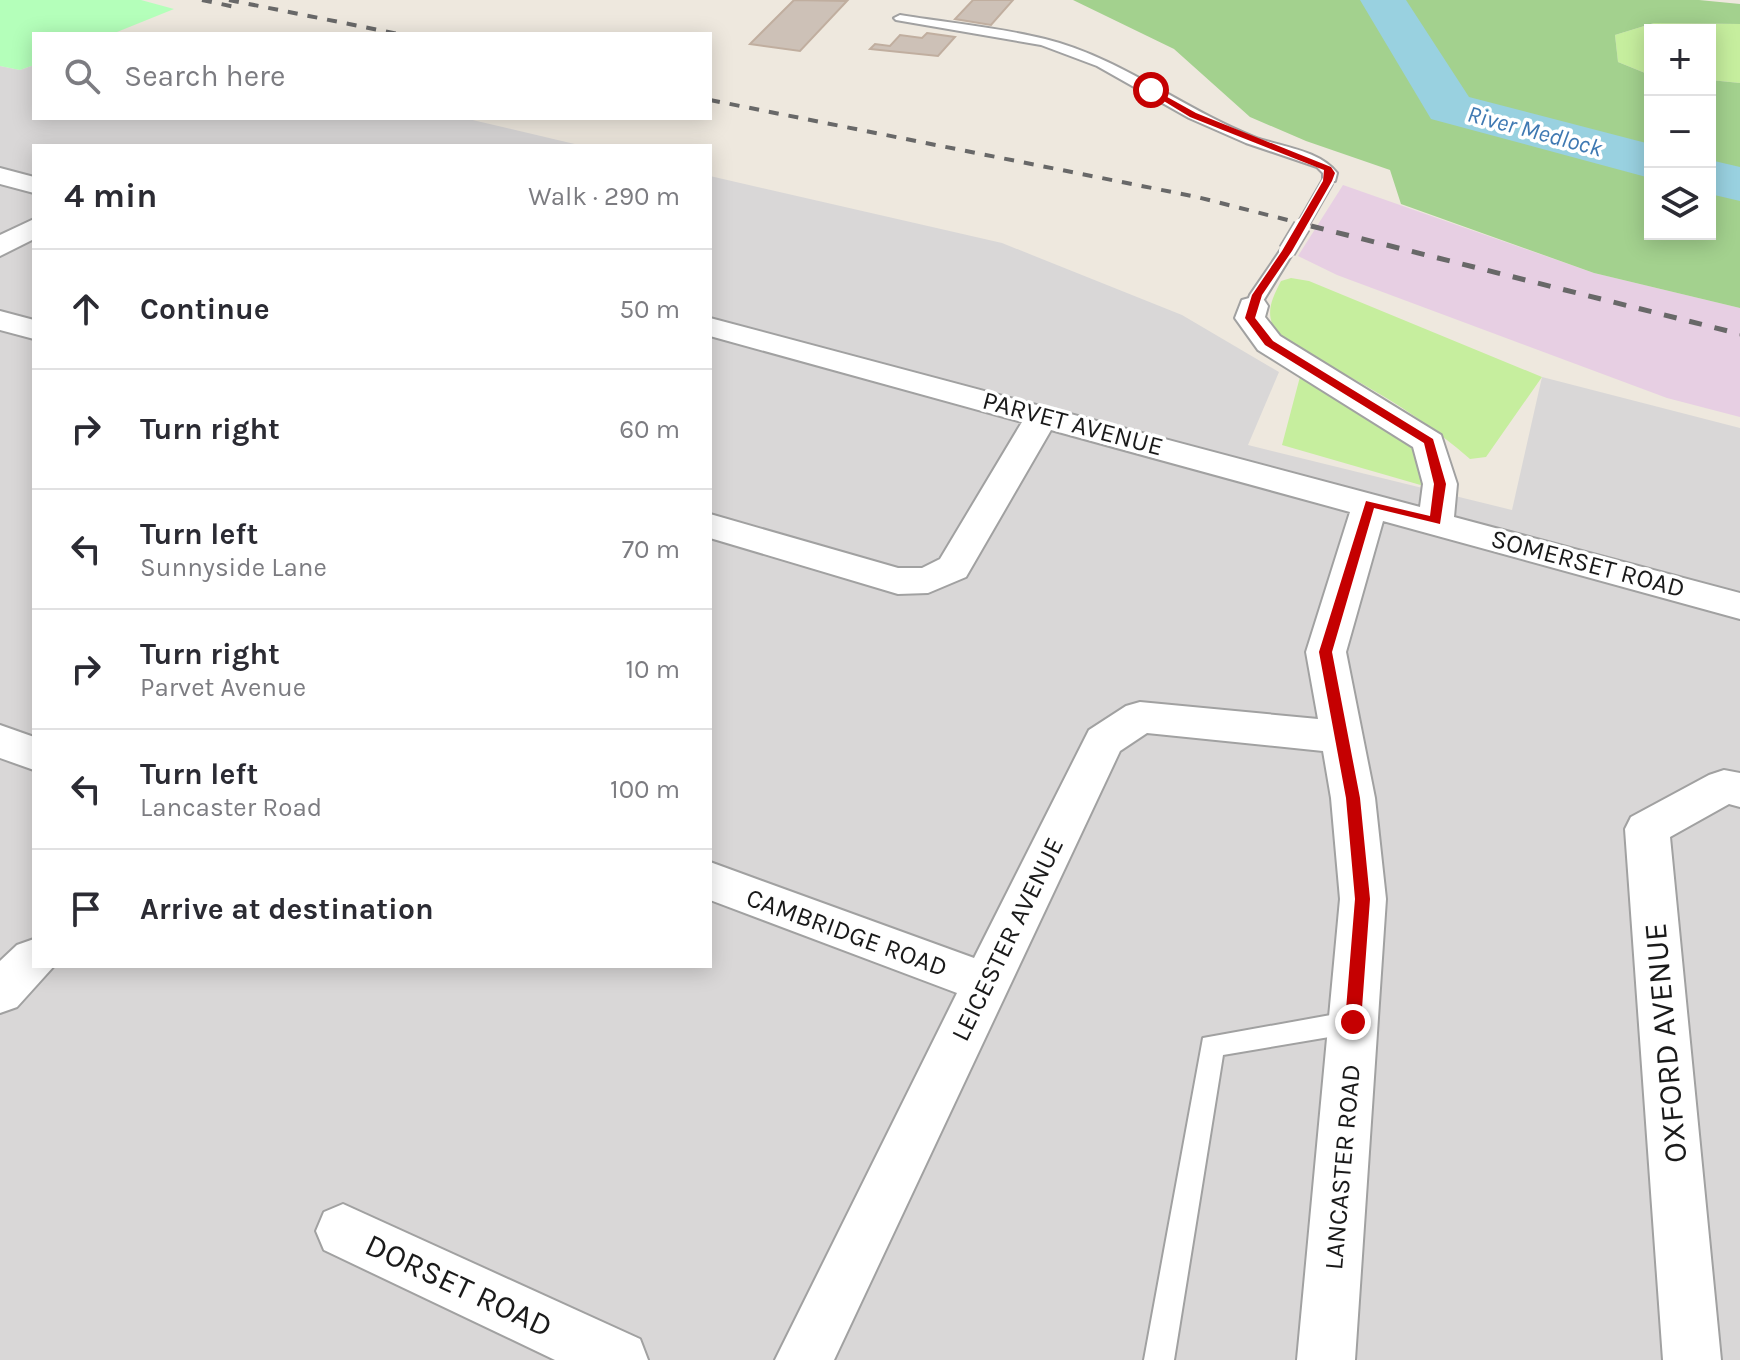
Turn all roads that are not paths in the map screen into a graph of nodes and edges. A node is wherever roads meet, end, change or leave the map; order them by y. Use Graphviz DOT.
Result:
graph roads {
  1 [pos="900,18"];
  2 [pos="0,176"];
  3 [pos="32,184"];
  4 [pos="32,228"];
  5 [pos="0,247"];
  6 [pos="1253,306"];
  7 [pos="0,320"];
  8 [pos="712,328"];
  9 [pos="32,329"];
  10 [pos="1043,415"];
  11 [pos="1370,503"];
  12 [pos="1436,521"];
  13 [pos="712,527"];
  14 [pos="1740,606"];
  15 [pos="1342,737"];
  16 [pos="1740,790"];
  17 [pos="712,882"];
  18 [pos="32,961"];
  19 [pos="985,983"];
  20 [pos="0,992"];
  21 [pos="1353,1022"];
  22 [pos="343,1231"];
  23 [pos="619,1360"];
  24 [pos="804,1360"];
  25 [pos="1159,1360"];
  26 [pos="1326,1360"];
  27 [pos="1692,1360"];
  1 -- 6 [label="lane, bridge"];
  2 -- 3 [label="street"];
  4 -- 5 [label="street"];
  6 -- 12 [label="street"];
  7 -- 9 [label="street"];
  8 -- 10 [label="street, PARVET AVENUE"];
  10 -- 11 [label="street, PARVET AVENUE"];
  10 -- 13 [label="street"];
  11 -- 12 [label="street, PARVET AVENUE"];
  11 -- 15 [label="street, LANCASTER ROAD"];
  12 -- 14 [label="street, SOMERSET ROAD"];
  15 -- 19 [label="street, LEICESTER AVENUE"];
  15 -- 21 [label="street, LANCASTER ROAD"];
  16 -- 27 [label="street, OXFORD AVENUE"];
  17 -- 19 [label="street, CAMBRIDGE ROAD"];
  18 -- 20 [label="street"];
  19 -- 24 [label="street, LEICESTER AVENUE"];
  21 -- 25 [label="lane"];
  21 -- 26 [label="street, LANCASTER ROAD"];
  22 -- 23 [label="street, DORSET ROAD"];
}
